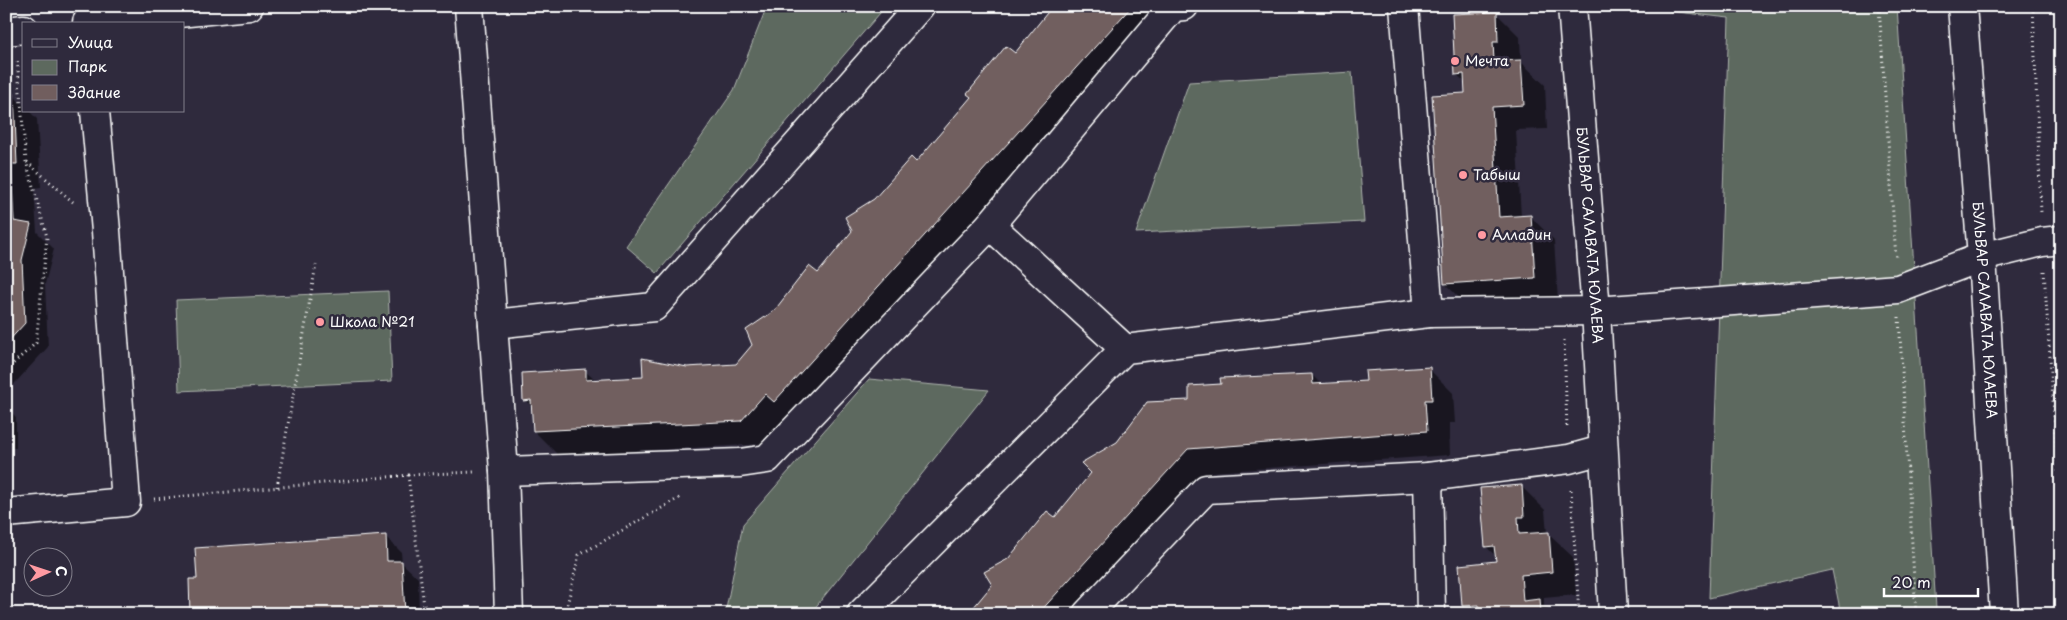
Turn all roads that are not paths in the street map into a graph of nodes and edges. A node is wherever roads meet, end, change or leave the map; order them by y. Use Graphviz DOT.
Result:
graph roads {
  1 [pos="249,6"];
  2 [pos="469,6"];
  3 [pos="920,6"];
  4 [pos="1184,6"];
  5 [pos="1404,6"];
  6 [pos="1572,6"];
  7 [pos="1962,6"];
  8 [pos="91,22"];
  9 [pos="95,112"];
  10 [pos="990,225"];
  11 [pos="2061,240"];
  12 [pos="1982,257"];
  13 [pos="1596,311"];
  14 [pos="1429,313"];
  15 [pos="493,324"];
  16 [pos="1125,349"];
  17 [pos="1602,450"];
  18 [pos="504,471"];
  19 [pos="1428,477"];
  20 [pos="6,513"];
  21 [pos="508,614"];
  22 [pos="861,614"];
  23 [pos="1087,614"];
  24 [pos="1431,614"];
  25 [pos="1613,614"];
  26 [pos="2004,614"];
  1 -- 8 [label="street"];
  2 -- 15 [label="street"];
  3 -- 15 [label="street"];
  4 -- 10 [label="street"];
  5 -- 14 [label="street"];
  6 -- 13 [label="street, БУЛЬВАР САЛАВАТА ЮЛАЕВА"];
  7 -- 12 [label="street, БУЛЬВАР САЛАВАТА ЮЛАЕВА"];
  9 -- 20 [label="street"];
  10 -- 16 [label="street"];
  10 -- 18 [label="street"];
  11 -- 12 [label="street"];
  12 -- 13 [label="street"];
  12 -- 26 [label="street, БУЛЬВАР САЛАВАТА ЮЛАЕВА"];
  13 -- 14 [label="street"];
  13 -- 17 [label="street, БУЛЬВАР САЛАВАТА ЮЛАЕВА"];
  14 -- 16 [label="street"];
  15 -- 18 [label="street"];
  16 -- 22 [label="street"];
  17 -- 19 [label="street"];
  17 -- 25 [label="street, БУЛЬВАР САЛАВАТА ЮЛАЕВА"];
  18 -- 21 [label="street"];
  19 -- 23 [label="street"];
  19 -- 24 [label="street"];
}
